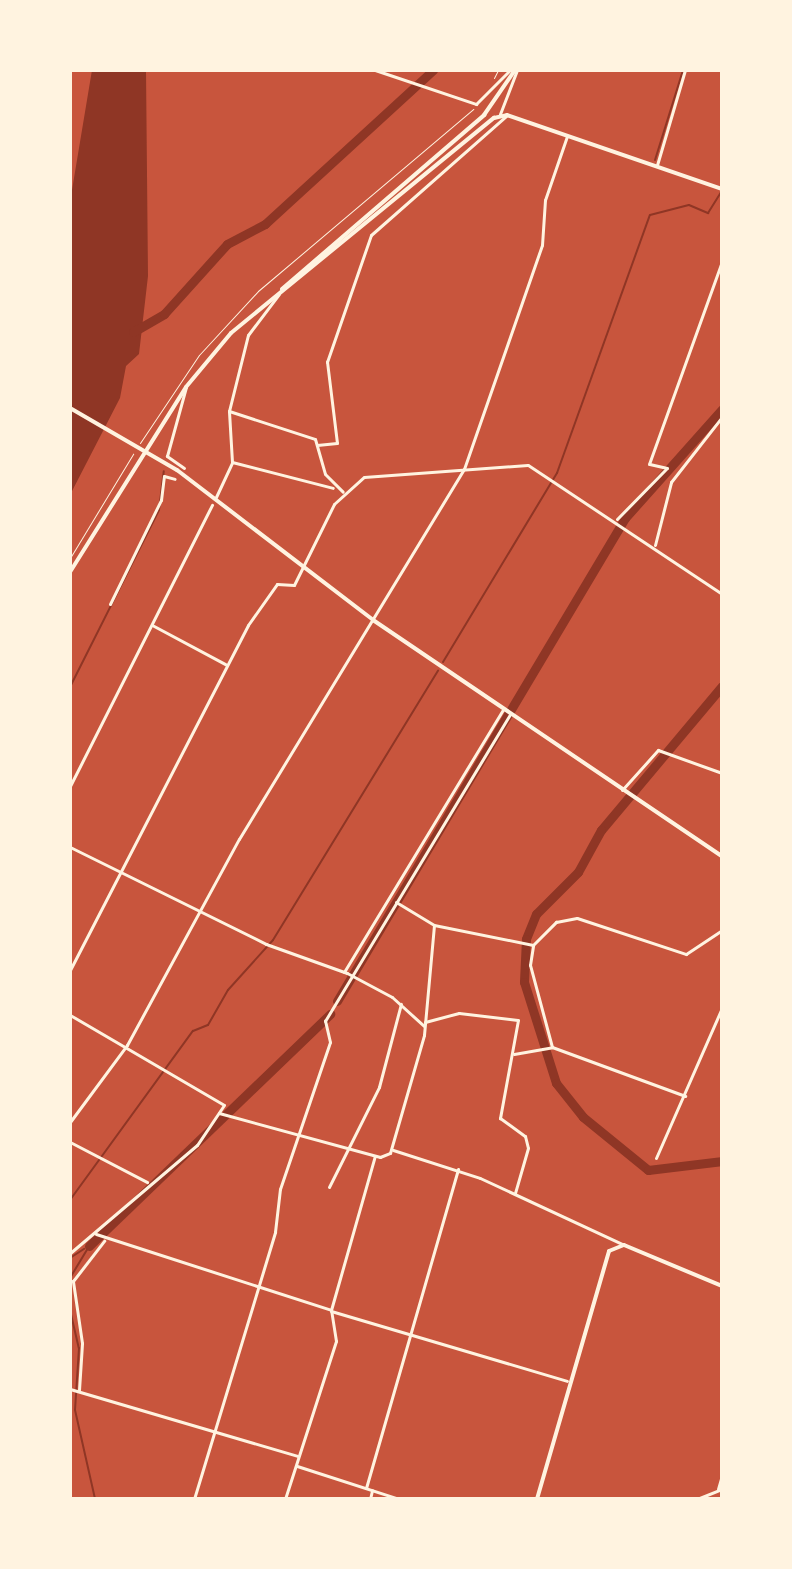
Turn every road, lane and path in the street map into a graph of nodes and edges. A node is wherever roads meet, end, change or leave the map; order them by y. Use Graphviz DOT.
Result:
graph roads {
  1 [pos="375,70"];
  2 [pos="514,70"];
  3 [pos="685,70"];
  4 [pos="500,114"];
  5 [pos="507,115"];
  6 [pos="567,136"];
  7 [pos="657,165"];
  8 [pos="721,189"];
  9 [pos="722,261"];
  10 [pos="279,292"];
  11 [pos="186,387"];
  12 [pos="70,408"];
  13 [pos="229,411"];
  14 [pos="722,417"];
  15 [pos="317,445"];
  16 [pos="148,452"];
  17 [pos="232,462"];
  18 [pos="184,468"];
  19 [pos="464,469"];
  20 [pos="175,479"];
  21 [pos="333,488"];
  22 [pos="343,492"];
  23 [pos="216,497"];
  24 [pos="212,505"];
  25 [pos="617,519"];
  26 [pos="655,545"];
  27 [pos="302,568"];
  28 [pos="70,572"];
  29 [pos="722,594"];
  30 [pos="110,604"];
  31 [pos="373,620"];
  32 [pos="152,625"];
  33 [pos="225,664"];
  34 [pos="507,712"];
  35 [pos="722,773"];
  36 [pos="70,786"];
  37 [pos="622,790"];
  38 [pos="70,847"];
  39 [pos="722,856"];
  40 [pos="122,874"];
  41 [pos="396,902"];
  42 [pos="198,912"];
  43 [pos="434,925"];
  44 [pos="722,930"];
  45 [pos="532,944"];
  46 [pos="70,970"];
  47 [pos="348,974"];
  48 [pos="401,1004"];
  49 [pos="722,1008"];
  50 [pos="70,1015"];
  51 [pos="425,1024"];
  52 [pos="127,1045"];
  53 [pos="551,1048"];
  54 [pos="514,1054"];
  55 [pos="685,1096"];
  56 [pos="221,1113"];
  57 [pos="70,1122"];
  58 [pos="300,1136"];
  59 [pos="70,1142"];
  60 [pos="351,1150"];
  61 [pos="393,1150"];
  62 [pos="375,1156"];
  63 [pos="656,1158"];
  64 [pos="458,1169"];
  65 [pos="147,1182"];
  66 [pos="329,1187"];
  67 [pos="515,1193"];
  68 [pos="96,1234"];
  69 [pos="102,1240"];
  70 [pos="624,1245"];
  71 [pos="70,1253"];
  72 [pos="722,1286"];
  73 [pos="259,1287"];
  74 [pos="331,1311"];
  75 [pos="408,1333"];
  76 [pos="567,1381"];
  77 [pos="71,1389"];
  78 [pos="78,1390"];
  79 [pos="213,1437"];
  80 [pos="298,1457"];
  81 [pos="297,1466"];
  82 [pos="722,1475"];
  83 [pos="366,1488"];
  84 [pos="720,1489"];
  85 [pos="372,1490"];
  86 [pos="194,1499"];
  87 [pos="285,1499"];
  88 [pos="370,1499"];
  89 [pos="399,1499"];
  90 [pos="537,1499"];
  91 [pos="697,1499"];
  1 -- 2 [label="street"];
  2 -- 4 [label="street"];
  2 -- 10 [label="main road"];
  3 -- 7 [label="street"];
  4 -- 5 [label="main road"];
  4 -- 10 [label="main road"];
  5 -- 6 [label="main road"];
  5 -- 15 [label="street"];
  6 -- 7 [label="main road"];
  6 -- 19 [label="street"];
  7 -- 8 [label="main road"];
  9 -- 25 [label="street"];
  10 -- 11 [label="main road"];
  10 -- 13 [label="street"];
  11 -- 16 [label="main road"];
  11 -- 18 [label="street"];
  12 -- 16 [label="main road"];
  13 -- 15 [label="street"];
  13 -- 17 [label="street"];
  14 -- 26 [label="street"];
  15 -- 21 [label="street"];
  16 -- 27 [label="main road"];
  16 -- 28 [label="main road"];
  17 -- 21 [label="street"];
  17 -- 23 [label="street"];
  19 -- 22 [label="street"];
  19 -- 25 [label="street"];
  19 -- 31 [label="street"];
  20 -- 30 [label="street"];
  21 -- 22 [label="street"];
  22 -- 27 [label="street"];
  24 -- 32 [label="street"];
  25 -- 26 [label="street"];
  26 -- 29 [label="street"];
  27 -- 31 [label="main road"];
  27 -- 33 [label="street"];
  31 -- 34 [label="main road"];
  31 -- 42 [label="street"];
  32 -- 33 [label="street"];
  32 -- 36 [label="street"];
  33 -- 40 [label="street"];
  34 -- 37 [label="main road"];
  34 -- 41 [label="street"];
  34 -- 47 [label="street"];
  35 -- 37 [label="street"];
  37 -- 39 [label="main road"];
  38 -- 40 [label="street"];
  40 -- 42 [label="street"];
  40 -- 46 [label="street"];
  41 -- 43 [label="street"];
  41 -- 47 [label="street"];
  42 -- 47 [label="street"];
  42 -- 52 [label="street"];
  43 -- 45 [label="street"];
  43 -- 51 [label="street"];
  44 -- 45 [label="street"];
  45 -- 53 [label="street"];
  47 -- 48 [label="street"];
  47 -- 58 [label="street"];
  48 -- 51 [label="street"];
  48 -- 60 [label="street"];
  49 -- 55 [label="street"];
  50 -- 52 [label="street"];
  51 -- 54 [label="street"];
  51 -- 61 [label="street"];
  52 -- 56 [label="street"];
  52 -- 57 [label="street"];
  53 -- 54 [label="street"];
  53 -- 55 [label="street"];
  54 -- 67 [label="street"];
  55 -- 63 [label="street"];
  56 -- 58 [label="street"];
  56 -- 65 [label="street"];
  58 -- 60 [label="street"];
  58 -- 73 [label="street"];
  59 -- 65 [label="street"];
  60 -- 62 [label="street"];
  60 -- 66 [label="street"];
  61 -- 62 [label="street"];
  61 -- 64 [label="street"];
  62 -- 74 [label="street"];
  64 -- 67 [label="street"];
  64 -- 75 [label="street"];
  65 -- 68 [label="street"];
  67 -- 70 [label="street"];
  68 -- 69 [label="street"];
  68 -- 71 [label="street"];
  69 -- 73 [label="street"];
  69 -- 78 [label="street"];
  70 -- 72 [label="main road"];
  70 -- 76 [label="main road"];
  73 -- 74 [label="street"];
  73 -- 79 [label="street"];
  74 -- 75 [label="street"];
  74 -- 80 [label="street"];
  75 -- 76 [label="street"];
  75 -- 83 [label="street"];
  76 -- 90 [label="main road"];
  77 -- 78 [label="street"];
  78 -- 79 [label="street"];
  79 -- 80 [label="street"];
  79 -- 86 [label="street"];
  80 -- 81 [label="street"];
  81 -- 83 [label="street"];
  81 -- 87 [label="street"];
  82 -- 84 [label="street"];
  83 -- 85 [label="street"];
  84 -- 91 [label="street"];
  85 -- 88 [label="street"];
  85 -- 89 [label="street"];
}
